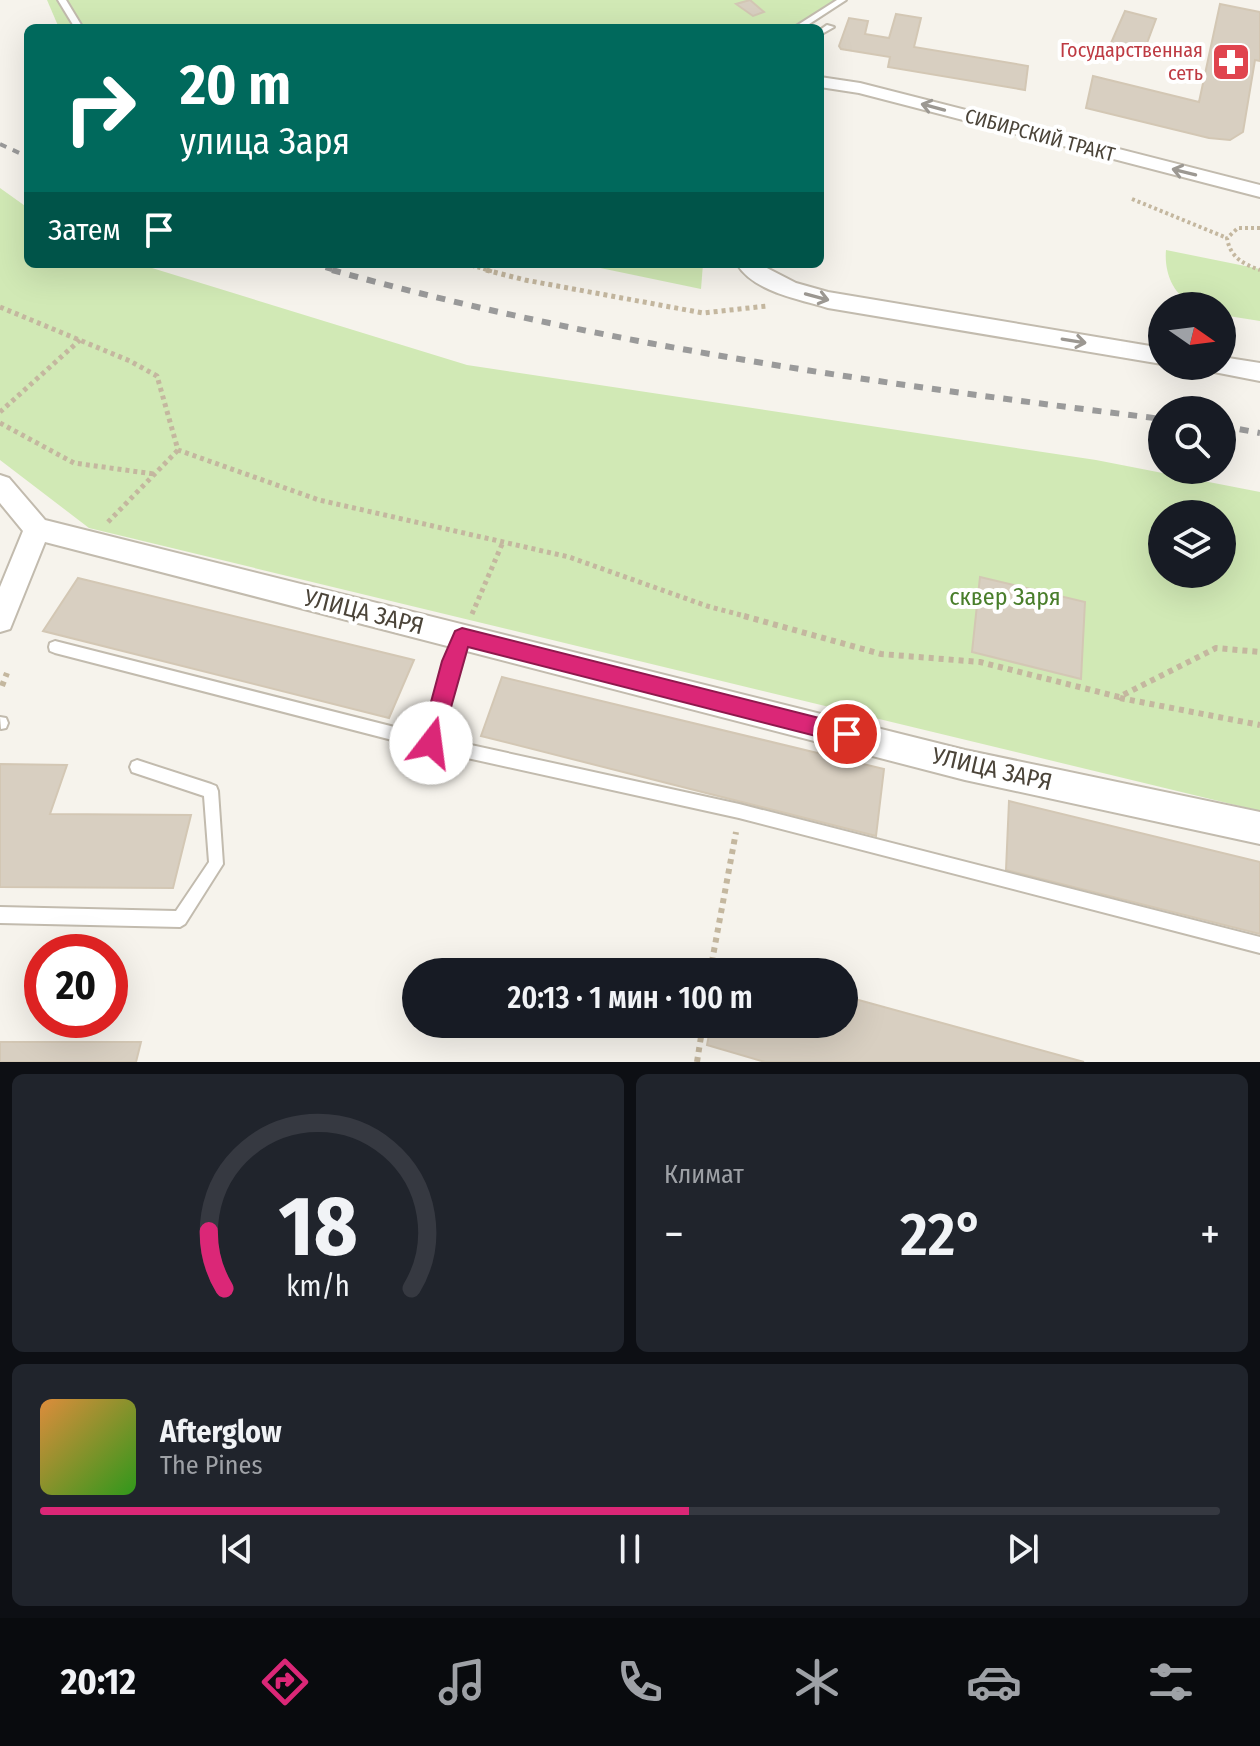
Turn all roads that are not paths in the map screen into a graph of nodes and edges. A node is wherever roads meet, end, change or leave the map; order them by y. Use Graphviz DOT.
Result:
graph roads {
  1 [pos="62,0"];
  2 [pos="842,0"];
  3 [pos="77,24"];
  4 [pos="803,24"];
  5 [pos="830,27"];
  6 [pos="824,31"];
  7 [pos="824,83"];
  8 [pos="1260,191"];
  9 [pos="750,268"];
  10 [pos="1148,354"];
  11 [pos="1236,368"];
  12 [pos="1260,372"];
  13 [pos="0,485"];
  14 [pos="37,529"];
  15 [pos="0,620"];
  16 [pos="462,637"];
  17 [pos="55,647"];
  18 [pos="431,743"];
  19 [pos="137,767"];
  20 [pos="1260,828"];
  21 [pos="0,915"];
  22 [pos="1260,945"];
  1 -- 3 [label="lane"];
  2 -- 4 [label="lane"];
  5 -- 6 [label="lane"];
  8 -- 7 [label="street, СИБИРСКИЙ ТРАКТ, one-way"];
  9 -- 10 [label="street, one-way"];
  11 -- 12 [label="street"];
  13 -- 14 [label="street"];
  14 -- 15 [label="street"];
  14 -- 16 [label="street, УЛИЦА ЗАРЯ"];
  16 -- 18 [label="lane"];
  16 -- 20 [label="street, УЛИЦА ЗАРЯ"];
  17 -- 18 [label="lane"];
  18 -- 22 [label="lane"];
  19 -- 21 [label="lane"];
}
